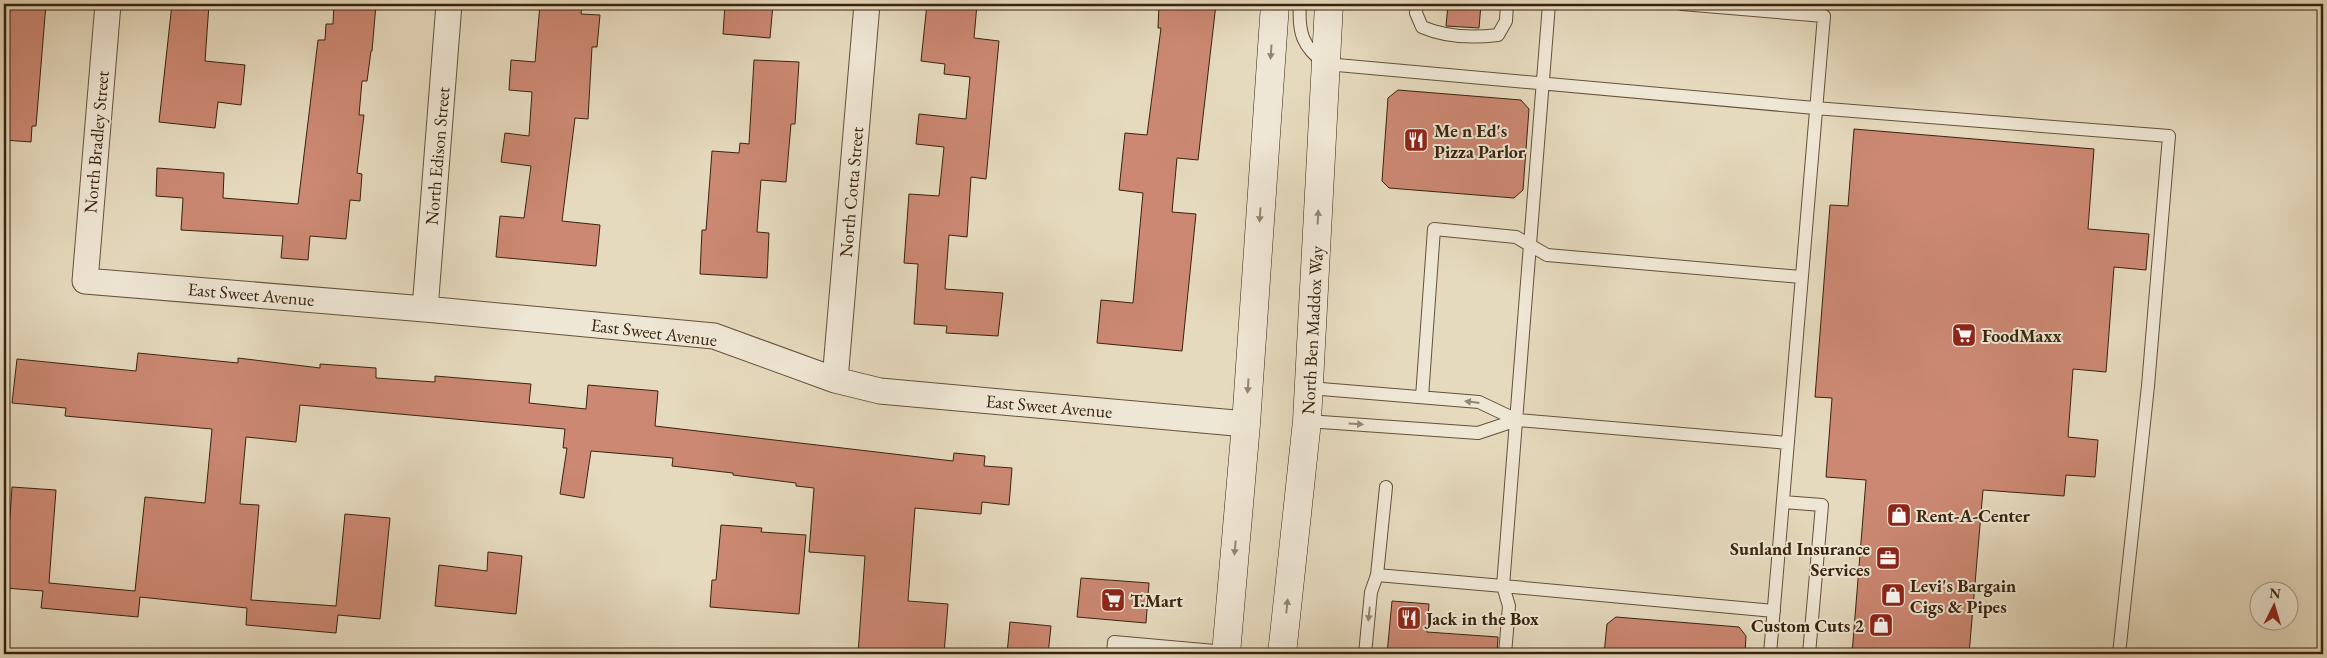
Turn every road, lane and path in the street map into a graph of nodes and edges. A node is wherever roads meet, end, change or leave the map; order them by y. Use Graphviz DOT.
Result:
graph roads {
  1 [pos="108,4"];
  2 [pos="449,4"];
  3 [pos="867,4"];
  4 [pos="1274,4"];
  5 [pos="1300,4"];
  6 [pos="1329,4"];
  7 [pos="1417,4"];
  8 [pos="1507,4"];
  9 [pos="1549,4"];
  10 [pos="1682,4"];
  11 [pos="1326,64"];
  12 [pos="1543,83"];
  13 [pos="1815,108"];
  14 [pos="1531,245"];
  15 [pos="1801,277"];
  16 [pos="84,281"];
  17 [pos="425,309"];
  18 [pos="835,380"];
  19 [pos="1309,388"];
  20 [pos="1422,397"];
  21 [pos="1517,420"];
  22 [pos="1307,421"];
  23 [pos="1246,424"];
  24 [pos="1788,443"];
  25 [pos="1386,486"];
  26 [pos="1783,502"];
  27 [pos="1378,575"];
  28 [pos="1503,586"];
  29 [pos="1774,611"];
  30 [pos="1226,653"];
  31 [pos="1113,654"];
  32 [pos="1282,654"];
  33 [pos="1365,654"];
  34 [pos="1505,654"];
  35 [pos="1770,654"];
  36 [pos="1809,654"];
  37 [pos="2118,654"];
  1 -- 16 [label="street, North Bradley Street"];
  2 -- 17 [label="street, North Edison Street"];
  3 -- 18 [label="street, North Cotta Street"];
  4 -- 23 [label="main road, one-way"];
  5 -- 11 [label="lane"];
  6 -- 11 [label="main road, North Ben Maddox Way"];
  7 -- 8 [label="lane"];
  9 -- 12 [label="lane"];
  10 -- 13 [label="lane"];
  11 -- 12 [label="lane"];
  19 -- 11 [label="main road, North Ben Maddox Way, one-way"];
  12 -- 13 [label="lane"];
  12 -- 14 [label="lane"];
  13 -- 15 [label="lane"];
  13 -- 37 [label="lane"];
  14 -- 15 [label="lane"];
  14 -- 20 [label="lane"];
  14 -- 21 [label="lane"];
  15 -- 24 [label="lane"];
  16 -- 17 [label="street, East Sweet Avenue"];
  17 -- 18 [label="street, East Sweet Avenue"];
  18 -- 23 [label="street, East Sweet Avenue"];
  19 -- 20 [label="lane"];
  19 -- 22 [label="main road, North Ben Maddox Way"];
  21 -- 20 [label="lane, one-way"];
  22 -- 21 [label="lane, one-way"];
  21 -- 24 [label="lane"];
  21 -- 28 [label="lane"];
  32 -- 22 [label="main road, North Ben Maddox Way, one-way"];
  23 -- 30 [label="main road, one-way"];
  24 -- 26 [label="lane"];
  25 -- 27 [label="lane"];
  26 -- 29 [label="lane"];
  26 -- 36 [label="lane"];
  27 -- 28 [label="lane"];
  27 -- 33 [label="lane, one-way"];
  28 -- 29 [label="lane"];
  28 -- 34 [label="lane"];
  29 -- 35 [label="lane"];
  30 -- 31 [label="lane"];
}
